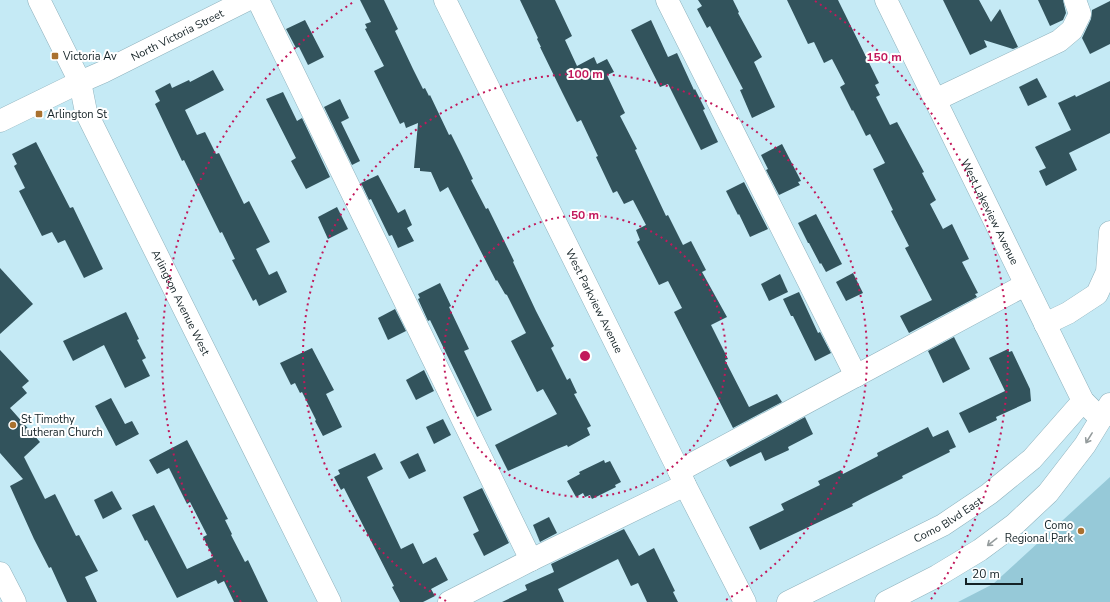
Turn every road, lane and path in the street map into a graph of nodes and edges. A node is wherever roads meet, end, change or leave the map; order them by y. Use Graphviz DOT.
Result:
graph roads {
  1 [pos="38,0"];
  2 [pos="247,0"];
  3 [pos="258,0"];
  4 [pos="445,0"];
  5 [pos="667,0"];
  6 [pos="886,0"];
  7 [pos="1075,0"];
  8 [pos="80,82"];
  9 [pos="936,100"];
  10 [pos="0,121"];
  11 [pos="1110,232"];
  12 [pos="1025,285"];
  13 [pos="1045,324"];
  14 [pos="856,376"];
  15 [pos="1083,402"];
  16 [pos="1106,412"];
  17 [pos="682,478"];
  18 [pos="531,560"];
  19 [pos="0,573"];
  20 [pos="15,602"];
  21 [pos="330,602"];
  22 [pos="449,602"];
  23 [pos="745,602"];
  24 [pos="788,602"];
  25 [pos="886,602"];
  1 -- 8 [label="street, Arlington Avenue West"];
  2 -- 8 [label="street, North Victoria Street"];
  3 -- 18 [label="street"];
  4 -- 17 [label="street, West Parkview Avenue"];
  5 -- 14 [label="street"];
  6 -- 9 [label="street, West Lakeview Avenue"];
  7 -- 9 [label="street"];
  8 -- 10 [label="street, North Victoria Street"];
  8 -- 21 [label="street, Arlington Avenue West"];
  9 -- 12 [label="street, West Lakeview Avenue"];
  11 -- 13 [label="street"];
  12 -- 13 [label="street, West Lakeview Avenue"];
  12 -- 14 [label="street"];
  13 -- 15 [label="street, West Lakeview Avenue"];
  14 -- 17 [label="street"];
  15 -- 16 [label="street, West Lakeview Avenue"];
  15 -- 24 [label="street, Como Blvd East"];
  16 -- 25 [label="street, one-way"];
  17 -- 18 [label="street"];
  17 -- 23 [label="street, West Parkview Avenue"];
  18 -- 22 [label="street"];
  19 -- 20 [label="street"];
}
